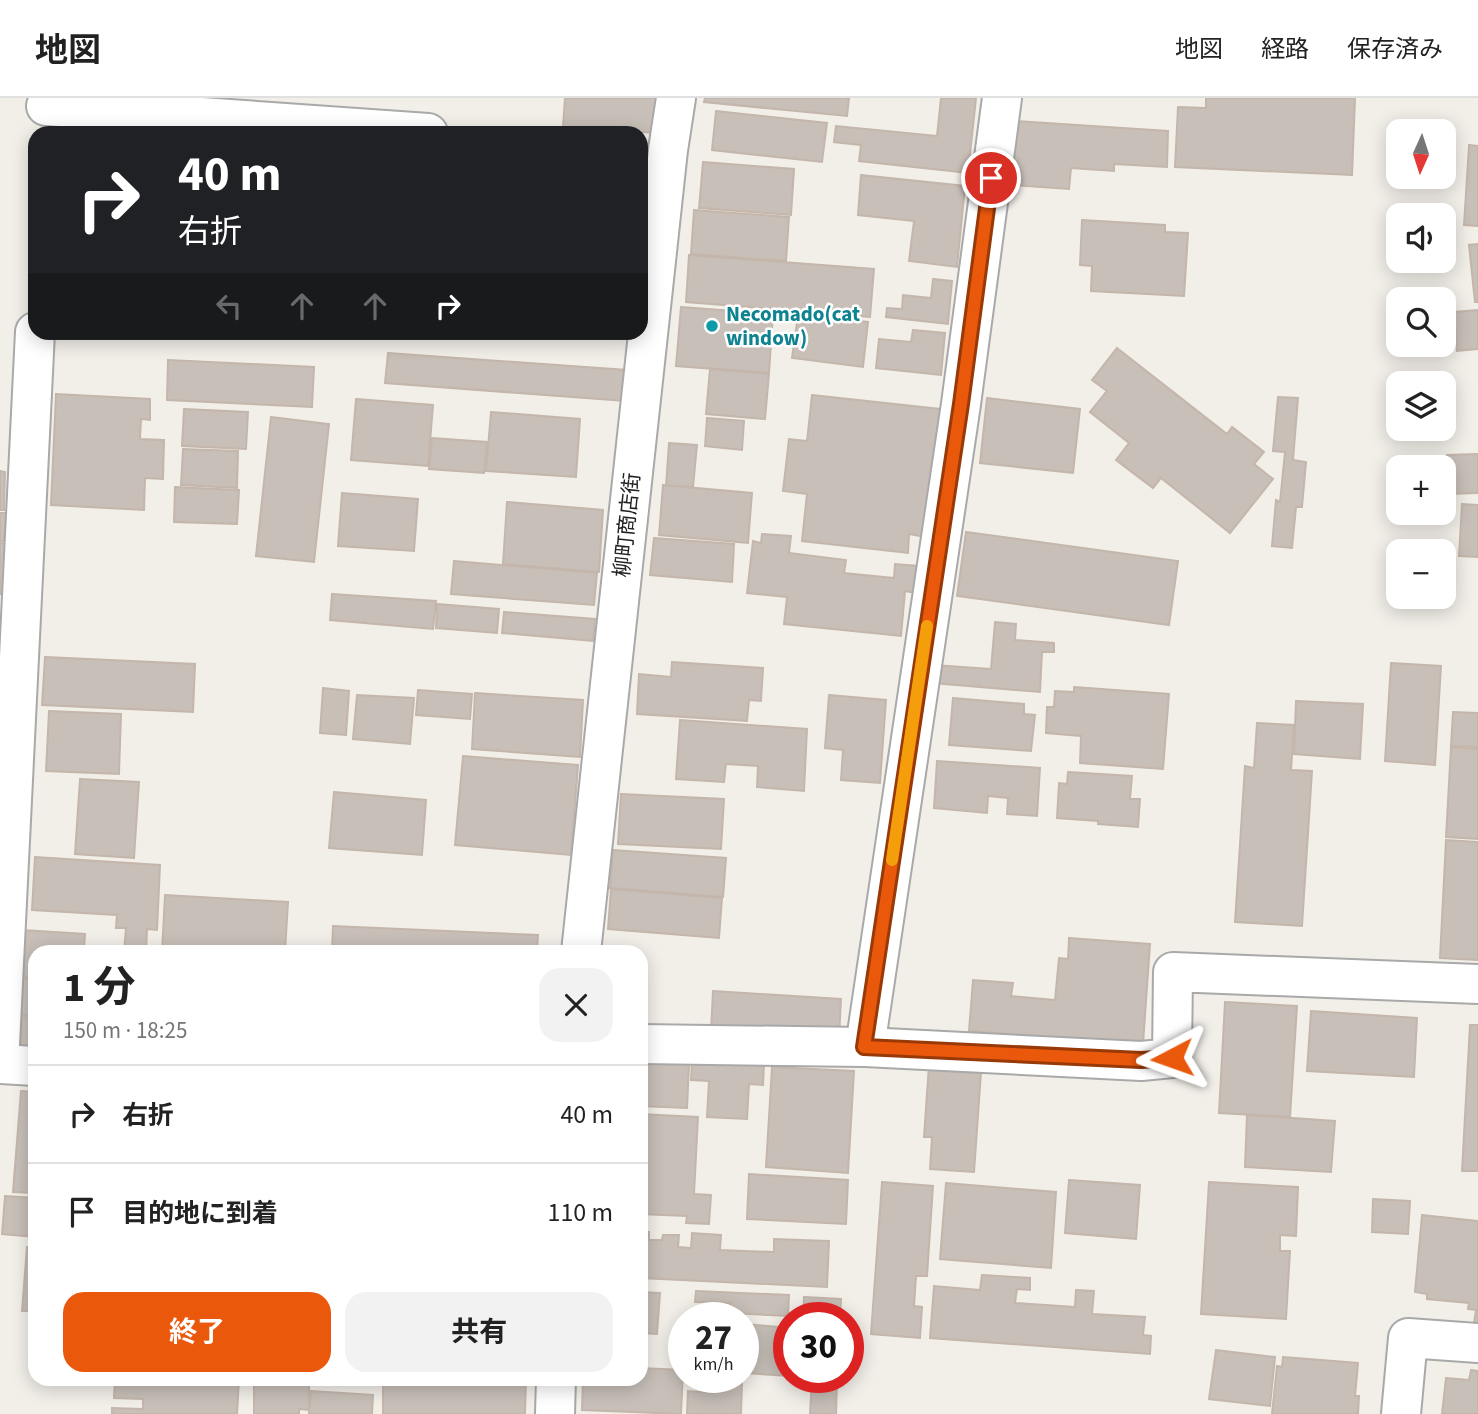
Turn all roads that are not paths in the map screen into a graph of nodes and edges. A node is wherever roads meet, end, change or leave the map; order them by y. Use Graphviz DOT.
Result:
graph roads {
  1 [pos="676,98"];
  2 [pos="1002,98"];
  3 [pos="46,112"];
  4 [pos="301,126"];
  5 [pos="654,149"];
  6 [pos="648,215"];
  7 [pos="35,340"];
  8 [pos="637,340"];
  9 [pos="582,945"];
  10 [pos="1478,984"];
  11 [pos="0,1044"];
  12 [pos="648,1044"];
  13 [pos="864,1047"];
  14 [pos="0,1063"];
  15 [pos="28,1065"];
  16 [pos="1478,1343"];
  17 [pos="556,1386"];
  18 [pos="555,1414"];
  19 [pos="1401,1414"];
  1 -- 5 [label="street, 柳町商店街"];
  2 -- 13 [label="street"];
  3 -- 4 [label="street"];
  5 -- 6 [label="street, 柳町商店街"];
  7 -- 11 [label="street"];
  8 -- 9 [label="street, 柳町商店街"];
  10 -- 13 [label="street"];
  12 -- 13 [label="street"];
  14 -- 15 [label="street"];
  16 -- 19 [label="street"];
  17 -- 18 [label="street"];
}
